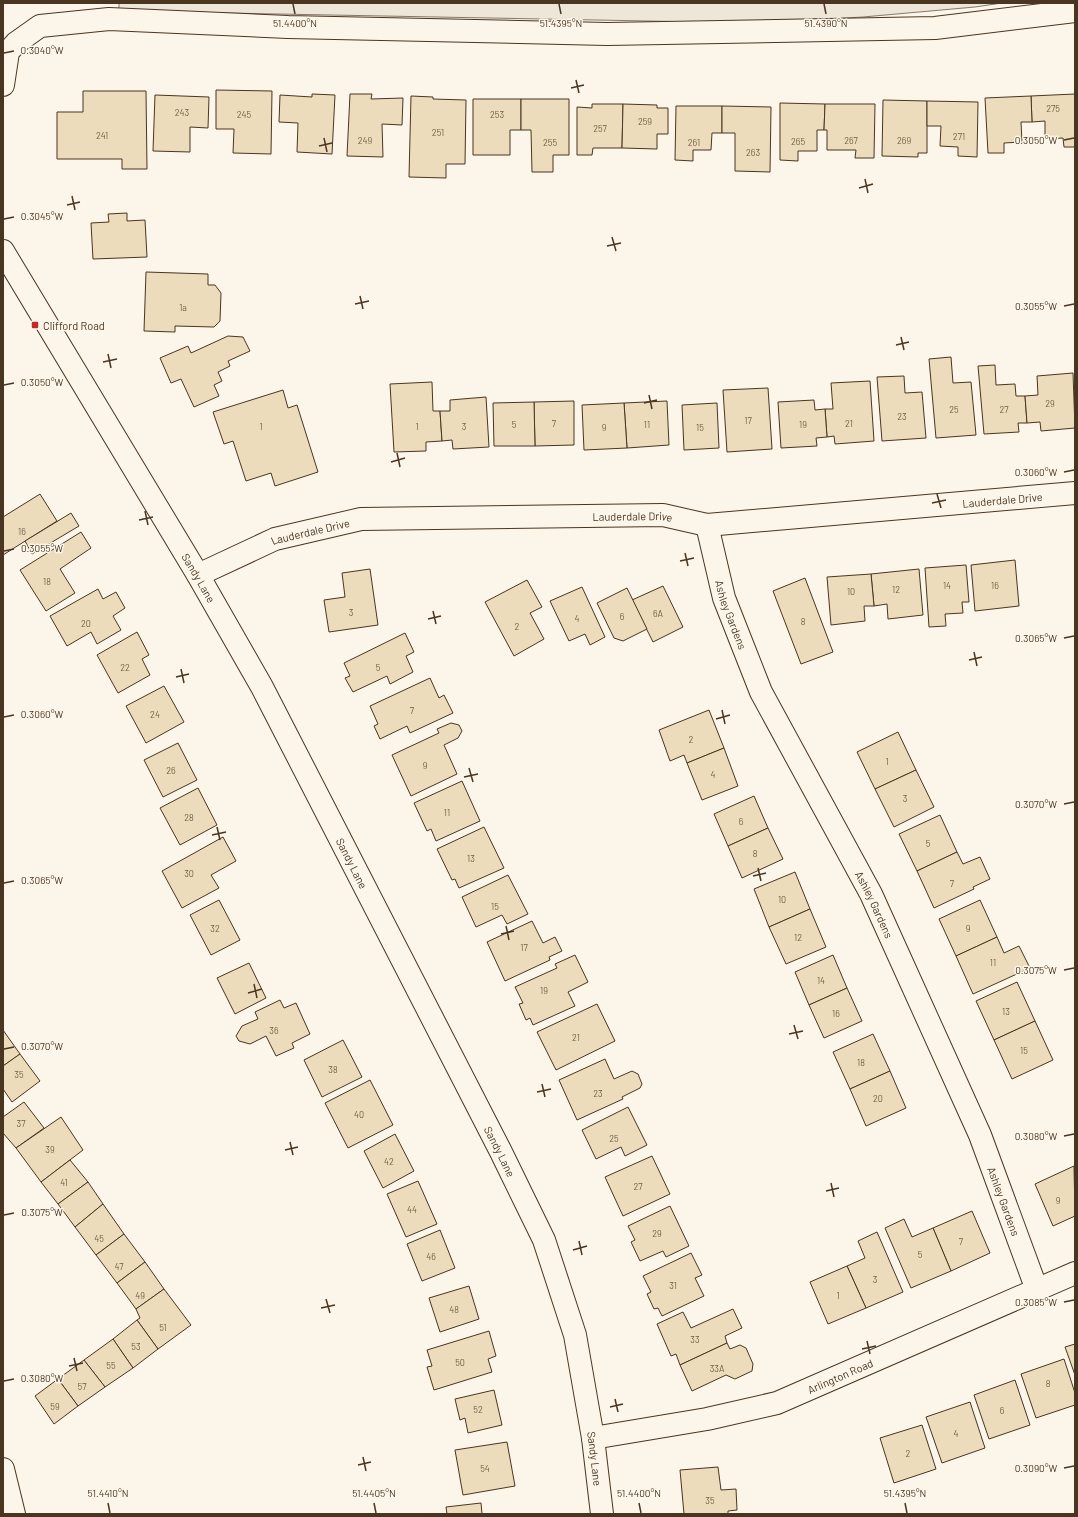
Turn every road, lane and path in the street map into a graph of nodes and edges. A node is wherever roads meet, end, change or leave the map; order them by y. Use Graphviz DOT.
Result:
graph roads {
  1 [pos="1075,11"];
  2 [pos="3,85"];
  3 [pos="3,251"];
  4 [pos="1075,493"];
  5 [pos="707,525"];
  6 [pos="198,575"];
  7 [pos="1075,1273"];
  8 [pos="1036,1290"];
  9 [pos="593,1438"];
  10 [pos="3,1469"];
  11 [pos="14,1514"];
  12 [pos="602,1514"];
  1 -- 2 [label="street"];
  3 -- 6 [label="street, Sandy Lane"];
  4 -- 5 [label="street, Lauderdale Drive"];
  5 -- 6 [label="street, Lauderdale Drive"];
  5 -- 8 [label="street, Ashley Gardens"];
  6 -- 9 [label="street, Sandy Lane"];
  7 -- 8 [label="street, Arlington Road"];
  8 -- 9 [label="street, Arlington Road"];
  9 -- 12 [label="street, Sandy Lane"];
  10 -- 11 [label="street"];
}
